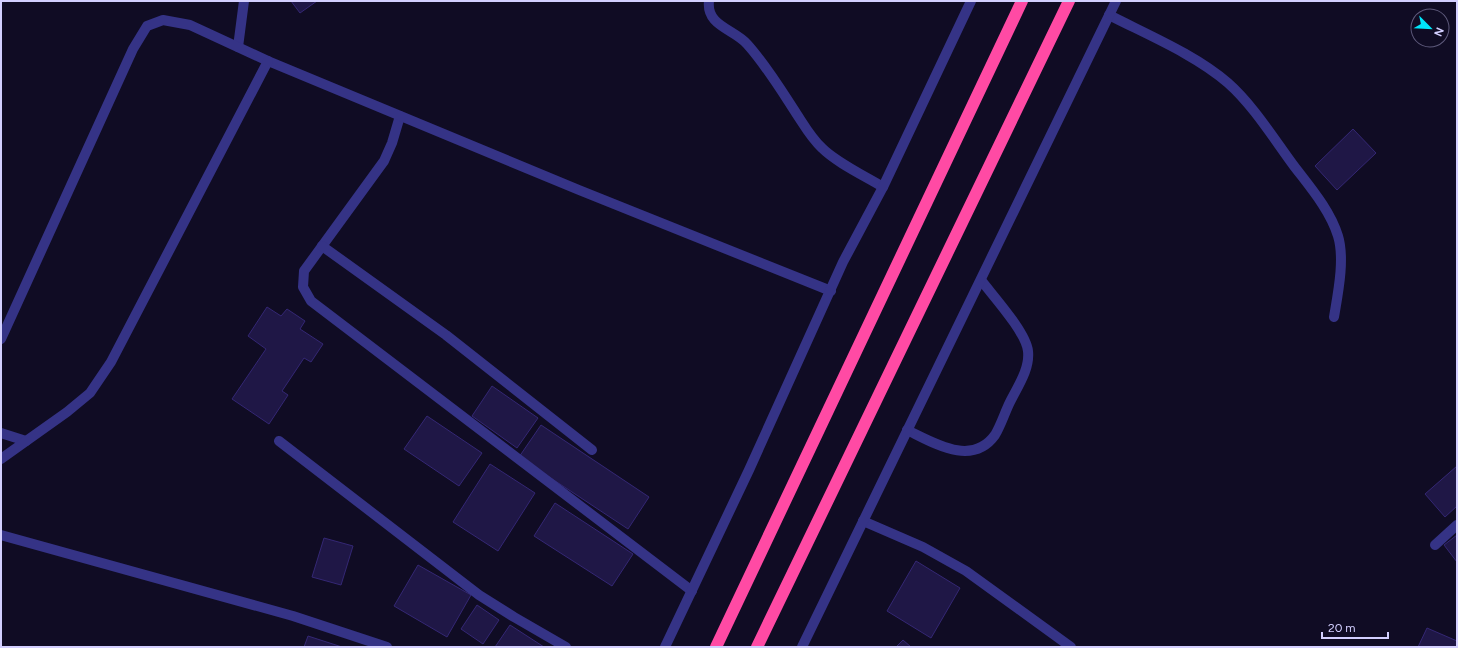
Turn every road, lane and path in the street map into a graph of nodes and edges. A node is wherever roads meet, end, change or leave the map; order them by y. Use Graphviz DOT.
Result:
graph roads {
  1 [pos="244,1"];
  2 [pos="709,1"];
  3 [pos="971,1"];
  4 [pos="1022,1"];
  5 [pos="1069,1"];
  6 [pos="1116,1"];
  7 [pos="1109,15"];
  8 [pos="238,47"];
  9 [pos="268,60"];
  10 [pos="400,116"];
  11 [pos="883,187"];
  12 [pos="322,246"];
  13 [pos="981,280"];
  14 [pos="831,291"];
  15 [pos="1334,317"];
  16 [pos="1,339"];
  17 [pos="907,430"];
  18 [pos="1,433"];
  19 [pos="279,440"];
  20 [pos="26,441"];
  21 [pos="592,450"];
  22 [pos="1,459"];
  23 [pos="863,521"];
  24 [pos="1457,525"];
  25 [pos="1,535"];
  26 [pos="1435,545"];
  27 [pos="692,591"];
  28 [pos="387,647"];
  29 [pos="566,647"];
  30 [pos="665,647"];
  31 [pos="716,647"];
  32 [pos="757,647"];
  33 [pos="802,647"];
  34 [pos="1071,647"];
  1 -- 8 [label="street"];
  2 -- 11 [label="street"];
  3 -- 11 [label="street"];
  4 -- 31 [label="highway"];
  5 -- 32 [label="highway"];
  6 -- 7 [label="street"];
  7 -- 13 [label="street"];
  7 -- 15 [label="street"];
  8 -- 9 [label="street"];
  8 -- 16 [label="street"];
  9 -- 10 [label="street"];
  9 -- 20 [label="street"];
  10 -- 12 [label="street"];
  10 -- 14 [label="street"];
  11 -- 14 [label="street"];
  12 -- 21 [label="street"];
  12 -- 27 [label="street"];
  13 -- 17 [label="street"];
  13 -- 17 [label="street"];
  14 -- 27 [label="street"];
  17 -- 23 [label="street"];
  18 -- 20 [label="street"];
  19 -- 29 [label="street"];
  20 -- 22 [label="street"];
  23 -- 33 [label="street"];
  23 -- 34 [label="street"];
  24 -- 26 [label="street"];
  25 -- 28 [label="street"];
  27 -- 30 [label="street"];
}
